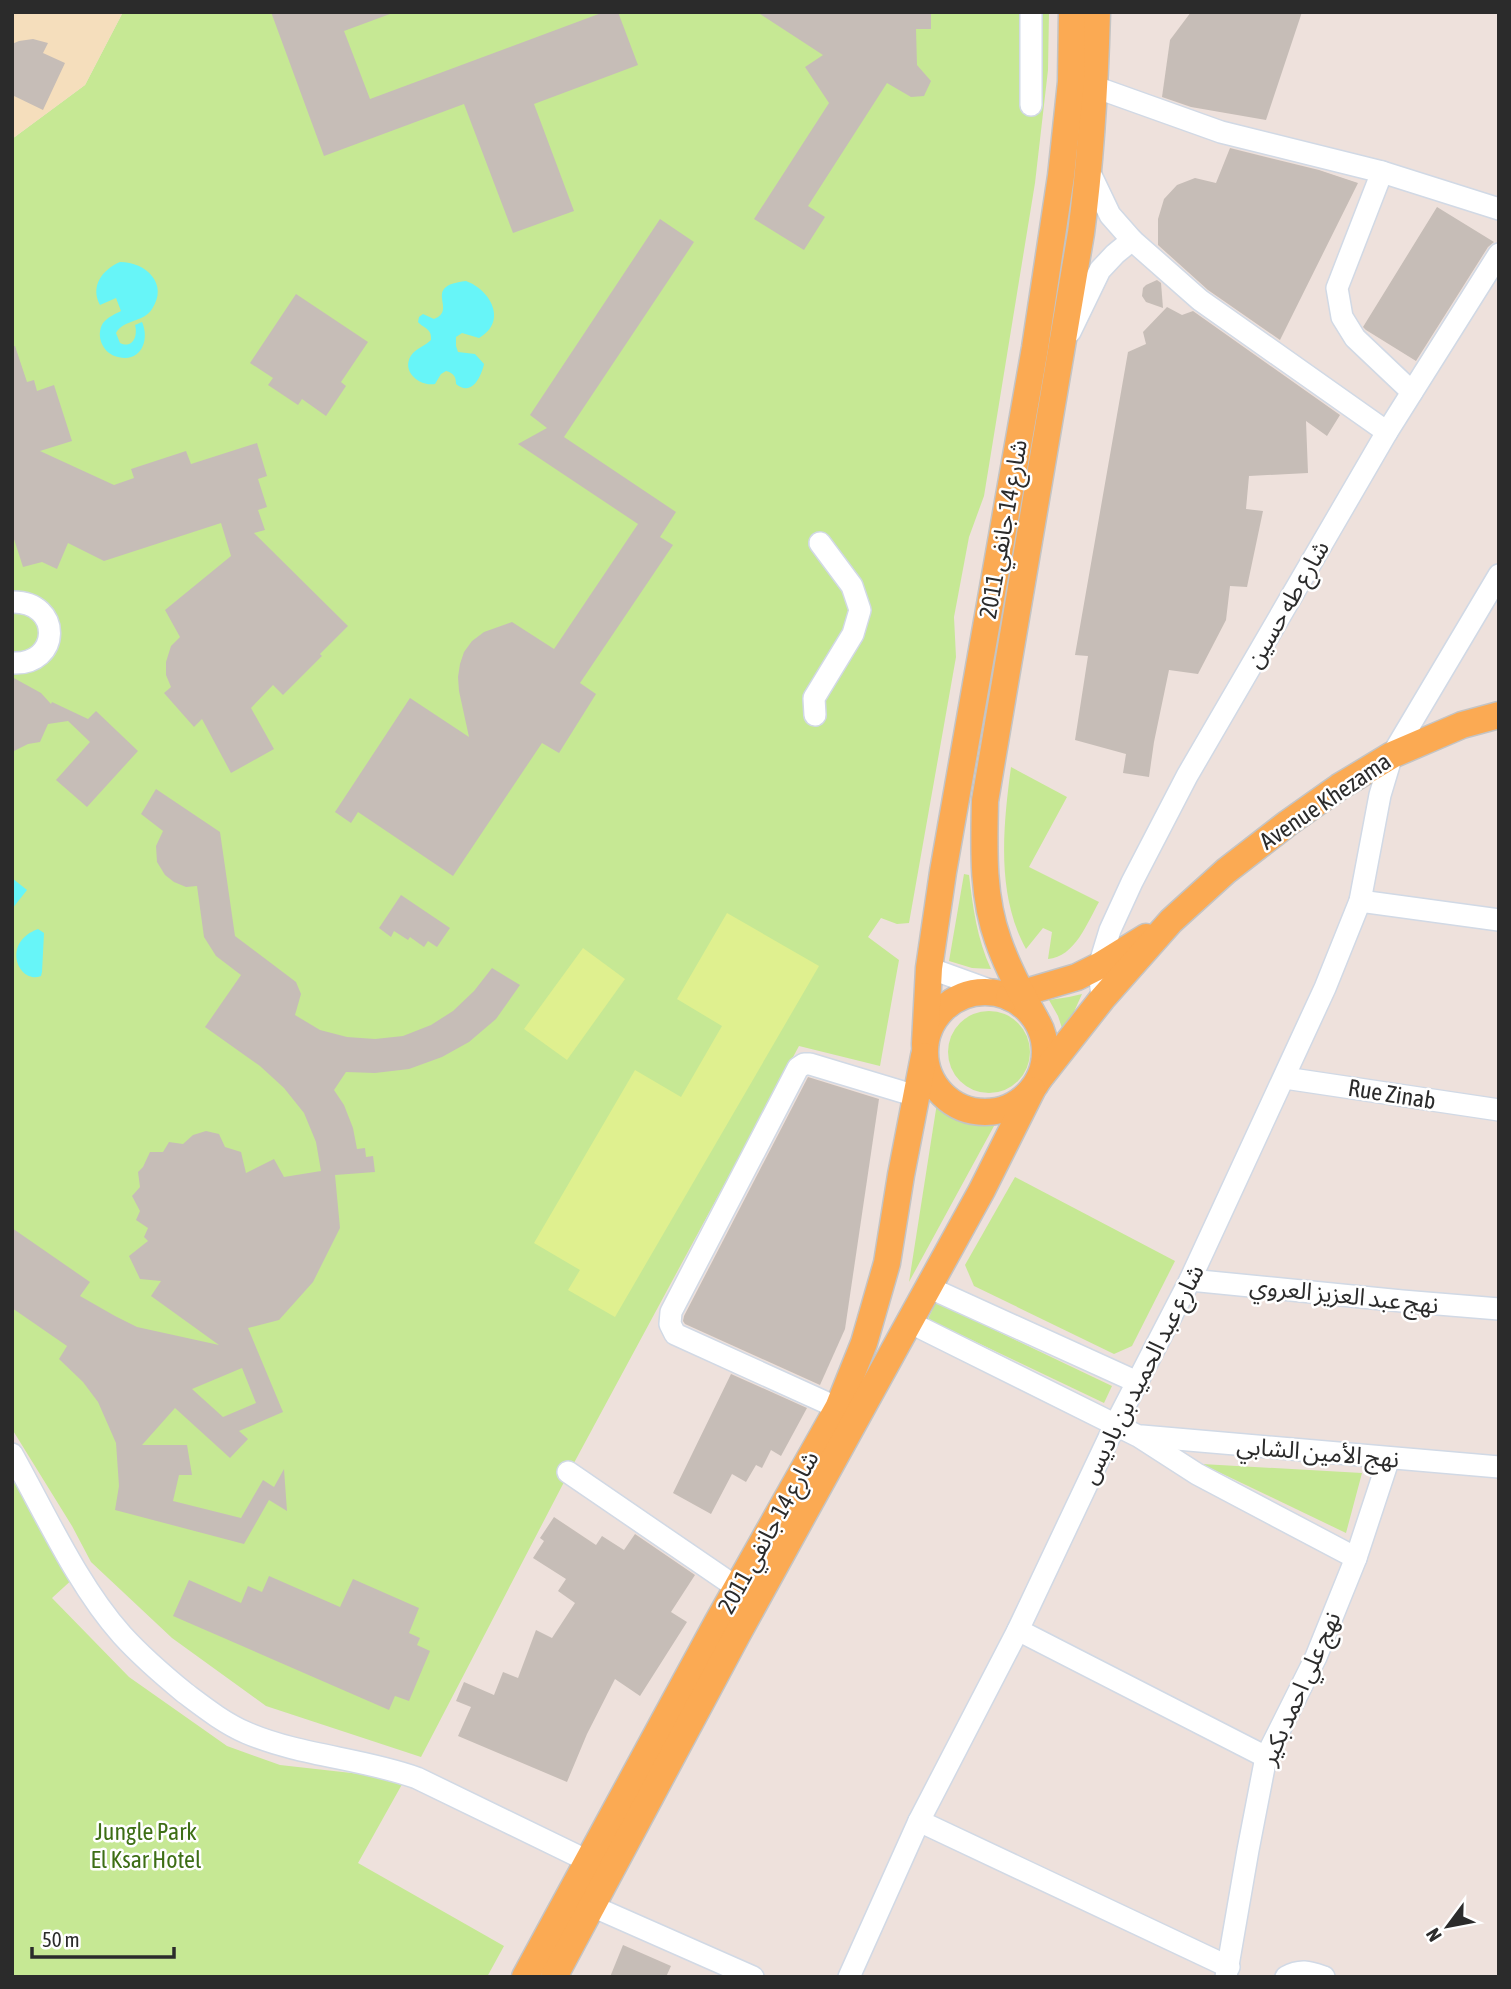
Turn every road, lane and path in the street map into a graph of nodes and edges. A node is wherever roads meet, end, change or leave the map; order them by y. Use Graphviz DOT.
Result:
graph roads {
  1 [pos="1031,12"];
  2 [pos="1072,12"];
  3 [pos="1097,12"];
  4 [pos="1095,87"];
  5 [pos="1031,105"];
  6 [pos="1089,171"];
  7 [pos="1382,173"];
  8 [pos="1499,209"];
  9 [pos="1132,240"];
  10 [pos="1499,254"];
  11 [pos="1060,353"];
  12 [pos="1412,393"];
  13 [pos="1387,432"];
  14 [pos="820,543"];
  15 [pos="1499,575"];
  16 [pos="12,602"];
  17 [pos="12,663"];
  18 [pos="815,715"];
  19 [pos="1499,715"];
  20 [pos="1392,755"];
  21 [pos="1360,901"];
  22 [pos="1499,920"];
  23 [pos="1171,921"];
  24 [pos="1099,967"];
  25 [pos="929,968"];
  26 [pos="1009,994"];
  27 [pos="1102,999"];
  28 [pos="924,1050"];
  29 [pos="1285,1078"];
  30 [pos="1036,1084"];
  31 [pos="916,1096"];
  32 [pos="1499,1110"];
  33 [pos="1190,1280"];
  34 [pos="928,1287"];
  35 [pos="1499,1309"];
  36 [pos="909,1322"];
  37 [pos="1137,1382"];
  38 [pos="838,1408"];
  39 [pos="1115,1425"];
  40 [pos="1138,1436"];
  41 [pos="12,1454"];
  42 [pos="1389,1458"];
  43 [pos="1499,1467"];
  44 [pos="568,1472"];
  45 [pos="1356,1558"];
  46 [pos="736,1587"];
  47 [pos="1018,1630"];
  48 [pos="1266,1757"];
  49 [pos="919,1821"];
  50 [pos="588,1861"];
  51 [pos="593,1906"];
  52 [pos="1227,1972"];
  53 [pos="524,1977"];
  54 [pos="554,1977"];
  55 [pos="753,1977"];
  56 [pos="849,1977"];
  57 [pos="1286,1977"];
  58 [pos="1324,1977"];
  1 -- 5 [label="street"];
  2 -- 25 [label="main road, شارع 14 جانفي 2011"];
  3 -- 4 [label="main road, شارع 14 جانفي 2011"];
  4 -- 6 [label="main road, شارع 14 جانفي 2011"];
  4 -- 7 [label="street"];
  6 -- 9 [label="street"];
  6 -- 11 [label="main road, شارع 14 جانفي 2011"];
  7 -- 8 [label="street"];
  7 -- 12 [label="street"];
  9 -- 11 [label="street"];
  9 -- 13 [label="street"];
  10 -- 12 [label="street, شارع طه حسين"];
  11 -- 26 [label="main road, شارع 14 جانفي 2011"];
  12 -- 13 [label="street, شارع طه حسين"];
  13 -- 24 [label="street, شارع طه حسين"];
  14 -- 18 [label="street"];
  15 -- 20 [label="street, شارع عبد الحميد بن باديس"];
  16 -- 17 [label="street"];
  19 -- 20 [label="main road, Avenue Khezama"];
  20 -- 21 [label="street, شارع عبد الحميد بن باديس"];
  20 -- 23 [label="main road, Avenue Khezama"];
  21 -- 22 [label="street"];
  21 -- 29 [label="street, شارع عبد الحميد بن باديس"];
  23 -- 24 [label="main road, Avenue Khezama"];
  23 -- 27 [label="main road, Avenue Khezama"];
  24 -- 26 [label="main road, Avenue Khezama"];
  24 -- 27 [label="street"];
  25 -- 26 [label="street"];
  25 -- 28 [label="main road, شارع 14 جانفي 2011"];
  26 -- 28 [label="main road"];
  26 -- 30 [label="main road"];
  27 -- 30 [label="main road, Avenue Khezama"];
  28 -- 30 [label="main road"];
  28 -- 31 [label="main road, شارع 14 جانفي 2011"];
  29 -- 32 [label="street, Rue Zinab"];
  29 -- 33 [label="street, شارع عبد الحميد بن باديس"];
  30 -- 34 [label="main road, شارع 14 جانفي 2011"];
  31 -- 38 [label="main road, شارع 14 جانفي 2011"];
  31 -- 38 [label="street"];
  33 -- 35 [label="street, نهج عبد العزيز العروي"];
  33 -- 37 [label="street, شارع عبد الحميد بن باديس"];
  34 -- 36 [label="main road, شارع 14 جانفي 2011"];
  34 -- 37 [label="street"];
  36 -- 39 [label="street"];
  36 -- 51 [label="main road, شارع 14 جانفي 2011"];
  37 -- 39 [label="street, شارع عبد الحميد بن باديس"];
  38 -- 46 [label="main road, شارع 14 جانفي 2011"];
  39 -- 40 [label="street"];
  39 -- 47 [label="street, شارع عبد الحميد بن باديس"];
  40 -- 42 [label="street, نهج الأمين الشابي"];
  40 -- 45 [label="street"];
  41 -- 50 [label="street"];
  42 -- 43 [label="street, نهج الأمين الشابي"];
  42 -- 45 [label="street, نهج علي احمد بكير"];
  44 -- 46 [label="street"];
  45 -- 48 [label="street, نهج علي احمد بكير"];
  46 -- 50 [label="main road, شارع 14 جانفي 2011"];
  47 -- 48 [label="street"];
  47 -- 49 [label="street, شارع عبد الحميد بن باديس"];
  48 -- 52 [label="street, نهج علي احمد بكير"];
  49 -- 52 [label="street"];
  49 -- 56 [label="street, شارع عبد الحميد بن باديس"];
  50 -- 53 [label="main road, شارع 14 جانفي 2011"];
  51 -- 54 [label="main road, شارع 14 جانفي 2011"];
  51 -- 55 [label="street"];
  57 -- 58 [label="street"];
}
